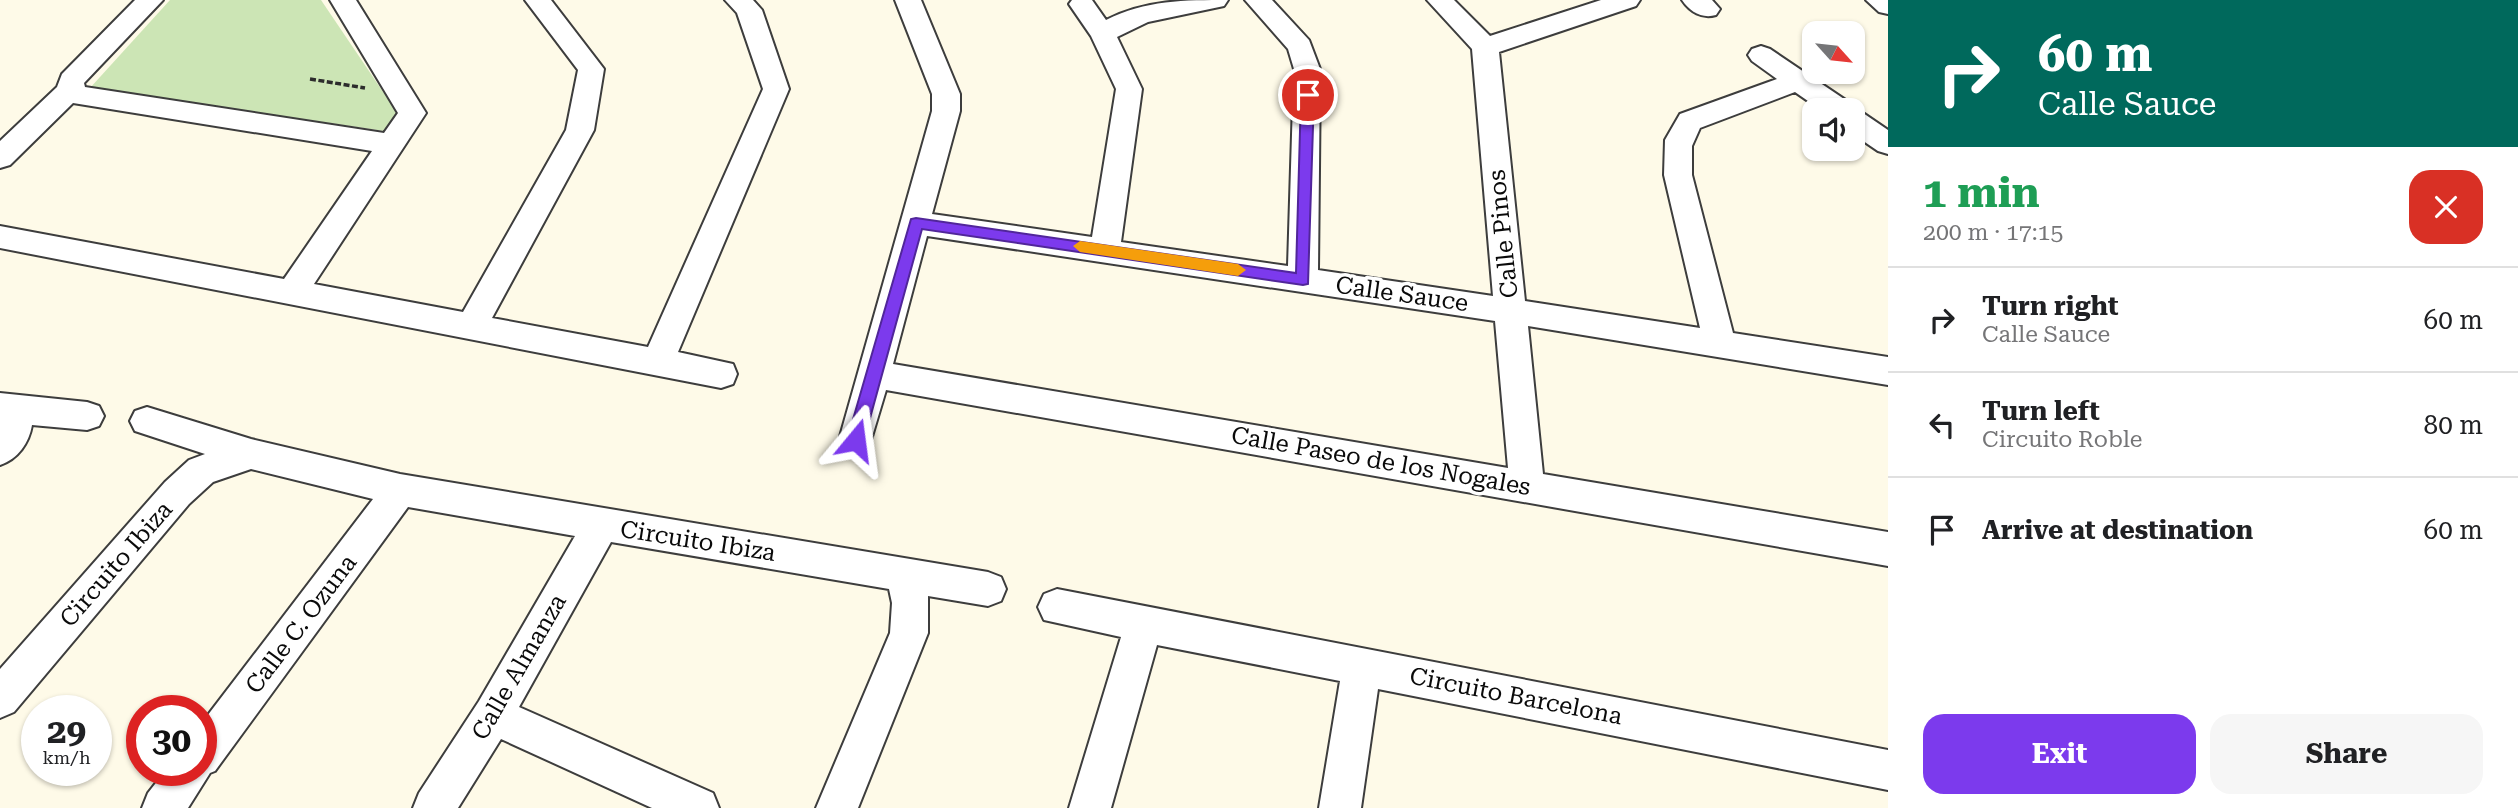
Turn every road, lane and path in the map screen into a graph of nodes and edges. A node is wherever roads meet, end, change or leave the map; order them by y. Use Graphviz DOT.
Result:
graph roads {
  1 [pos="150,0"];
  2 [pos="343,0"];
  3 [pos="538,0"];
  4 [pos="738,0"];
  5 [pos="908,0"];
  6 [pos="1215,0"];
  7 [pos="1258,0"];
  8 [pos="1440,0"];
  9 [pos="1627,0"];
  10 [pos="1880,0"];
  11 [pos="1082,4"];
  12 [pos="1888,6"];
  13 [pos="1103,35"];
  14 [pos="1485,47"];
  15 [pos="1761,55"];
  16 [pos="310,79"];
  17 [pos="1798,81"];
  18 [pos="70,90"];
  19 [pos="400,93"];
  20 [pos="1823,98"];
  21 [pos="1865,128"];
  22 [pos="392,144"];
  23 [pos="1888,144"];
  24 [pos="0,158"];
  25 [pos="916,223"];
  26 [pos="0,237"];
  27 [pos="1105,250"];
  28 [pos="1303,280"];
  29 [pos="292,292"];
  30 [pos="1511,311"];
  31 [pos="471,327"];
  32 [pos="1720,344"];
  33 [pos="658,362"];
  34 [pos="1888,371"];
  35 [pos="721,374"];
  36 [pos="874,374"];
  37 [pos="9,409"];
  38 [pos="88,416"];
  39 [pos="147,421"];
  40 [pos="856,440"];
  41 [pos="0,450"];
  42 [pos="251,454"];
  43 [pos="1527,486"];
  44 [pos="400,490"];
  45 [pos="601,525"];
  46 [pos="1888,550"];
  47 [pos="903,574"];
  48 [pos="988,589"];
  49 [pos="1057,607"];
  50 [pos="1144,623"];
  51 [pos="1362,666"];
  52 [pos="0,698"];
  53 [pos="493,715"];
  54 [pos="217,736"];
  55 [pos="1888,770"];
  56 [pos="179,786"];
  57 [pos="163,808"];
  58 [pos="434,808"];
  59 [pos="698,808"];
  60 [pos="837,808"];
  61 [pos="1090,808"];
  62 [pos="1340,808"];
  1 -- 18 [label="street"];
  2 -- 19 [label="street"];
  3 -- 31 [label="street"];
  4 -- 33 [label="street"];
  5 -- 25 [label="street"];
  6 -- 13 [label="street"];
  7 -- 28 [label="street"];
  8 -- 14 [label="street"];
  9 -- 14 [label="street"];
  10 -- 12 [label="street"];
  11 -- 13 [label="street"];
  13 -- 27 [label="street"];
  14 -- 30 [label="street, Calle Pinos"];
  15 -- 17 [label="street"];
  16 -- 19 [label="path"];
  17 -- 20 [label="street"];
  17 -- 32 [label="street"];
  18 -- 22 [label="street"];
  18 -- 24 [label="street"];
  19 -- 22 [label="street"];
  21 -- 23 [label="street"];
  22 -- 29 [label="street"];
  25 -- 27 [label="street, Calle Sauce"];
  25 -- 36 [label="street"];
  26 -- 29 [label="street"];
  27 -- 28 [label="street, Calle Sauce"];
  28 -- 30 [label="street, Calle Sauce"];
  29 -- 31 [label="street"];
  30 -- 32 [label="street, Calle Sauce"];
  30 -- 43 [label="street, Calle Pinos"];
  31 -- 33 [label="street"];
  32 -- 34 [label="street, Calle Sauce"];
  33 -- 35 [label="street"];
  36 -- 40 [label="street"];
  36 -- 43 [label="street, Calle Paseo de los Nogales"];
  37 -- 38 [label="street"];
  37 -- 41 [label="street"];
  39 -- 42 [label="street, Circuito Ibiza"];
  42 -- 44 [label="street, Circuito Ibiza"];
  42 -- 52 [label="street, Circuito Ibiza"];
  43 -- 46 [label="street, Calle Paseo de los Nogales"];
  44 -- 45 [label="street, Circuito Ibiza"];
  44 -- 54 [label="street, Calle C. Ozuna"];
  45 -- 47 [label="street, Circuito Ibiza"];
  45 -- 53 [label="street, Calle Almanza"];
  47 -- 48 [label="street, Circuito Ibiza"];
  47 -- 60 [label="street"];
  49 -- 50 [label="street, Circuito Barcelona"];
  50 -- 51 [label="street, Circuito Barcelona"];
  50 -- 61 [label="street"];
  51 -- 55 [label="street, Circuito Barcelona"];
  51 -- 62 [label="street"];
  53 -- 58 [label="street, Calle Almanza"];
  53 -- 59 [label="street"];
  56 -- 57 [label="street"];
}
